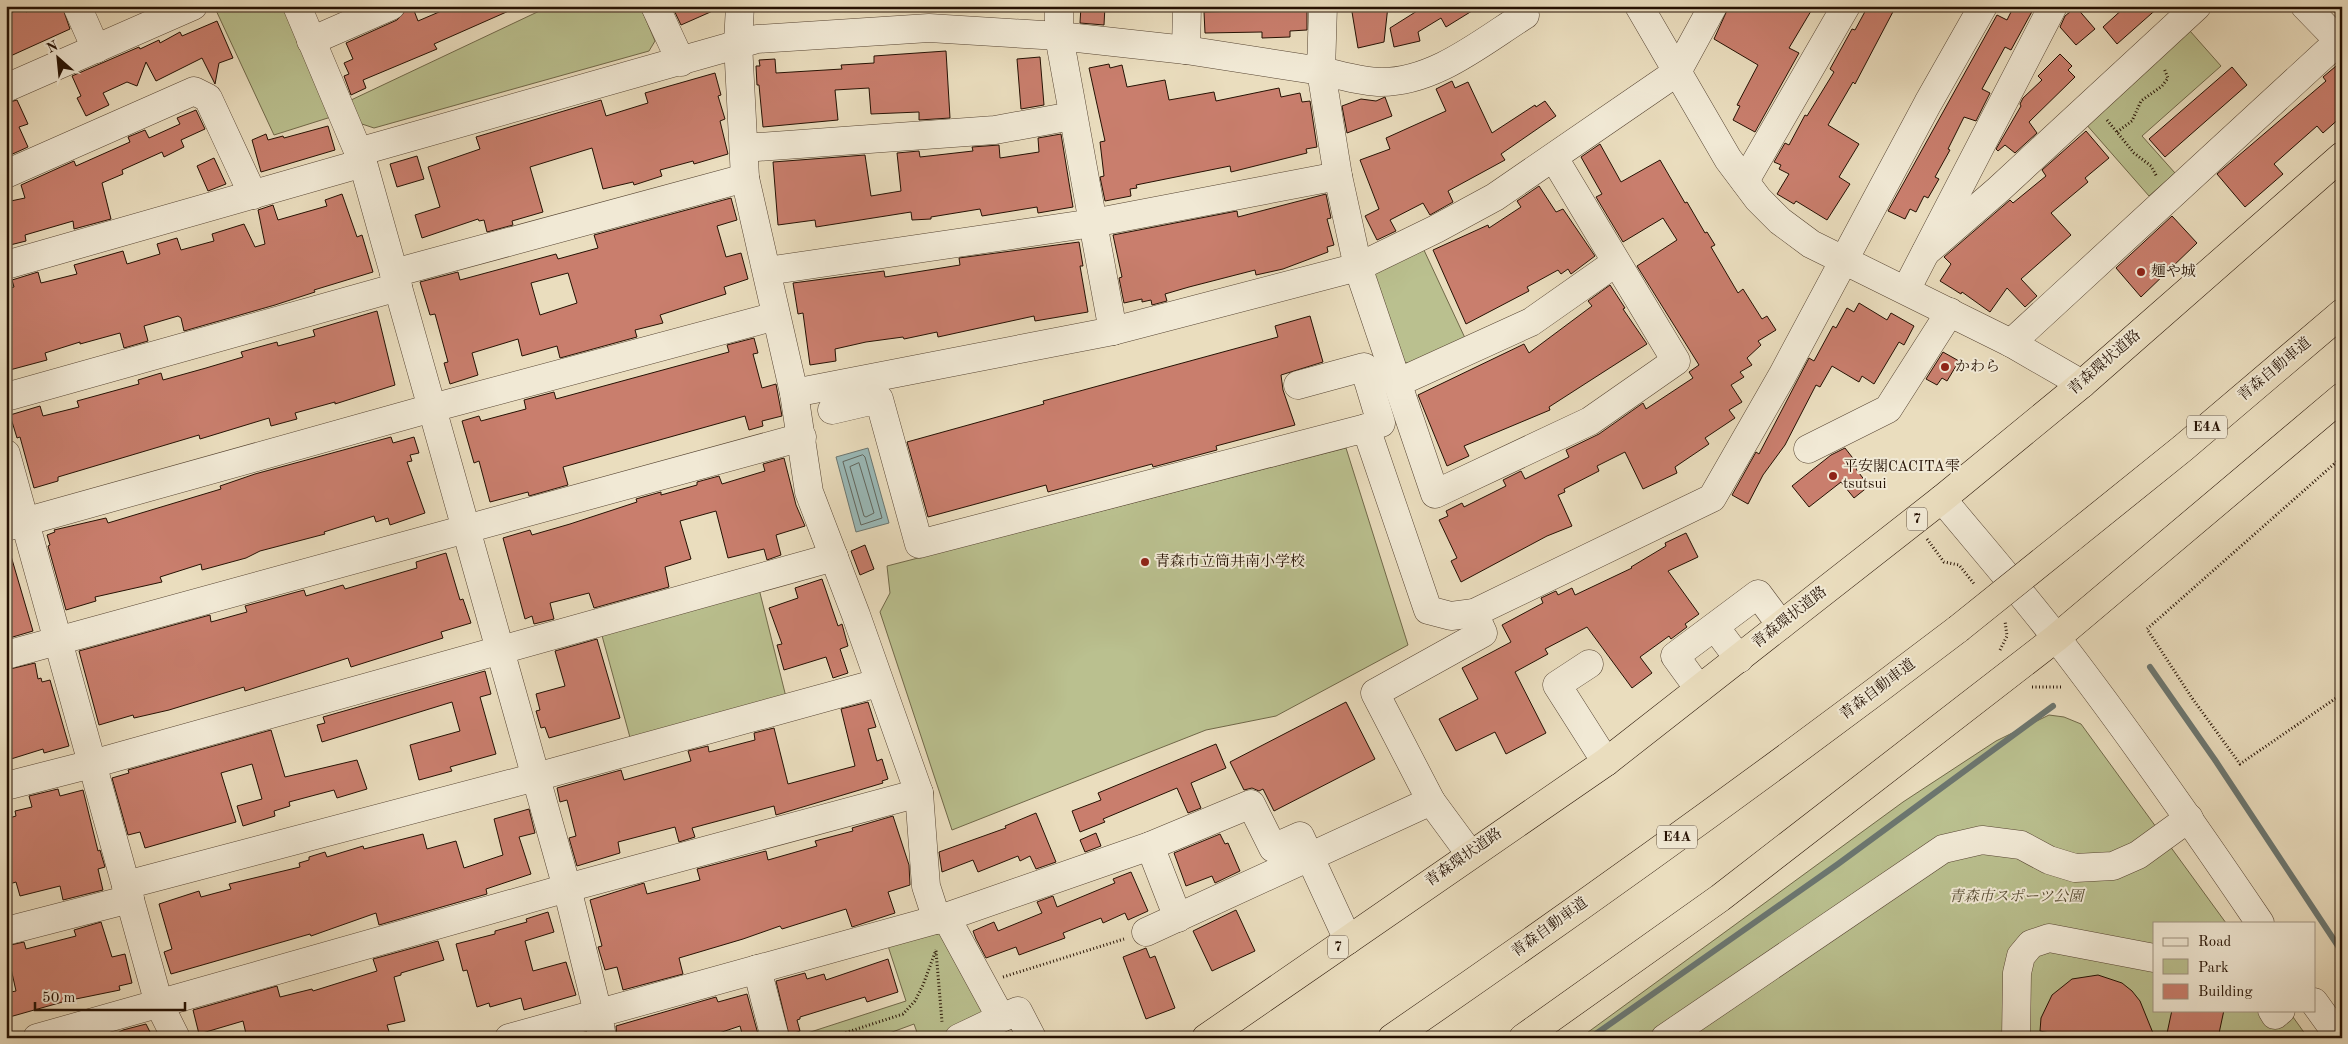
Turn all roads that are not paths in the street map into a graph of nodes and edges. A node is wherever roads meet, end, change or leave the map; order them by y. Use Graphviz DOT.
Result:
graph roads {
  1 [pos="77,6"];
  2 [pos="193,6"];
  3 [pos="297,6"];
  4 [pos="391,6"];
  5 [pos="656,6"];
  6 [pos="740,6"];
  7 [pos="1059,6"];
  8 [pos="1187,6"];
  9 [pos="1323,6"];
  10 [pos="1639,6"];
  11 [pos="1714,6"];
  12 [pos="1846,6"];
  13 [pos="1983,6"];
  14 [pos="2053,6"];
  15 [pos="2197,6"];
  16 [pos="2305,6"];
  17 [pos="1526,9"];
  18 [pos="930,17"];
  19 [pos="1058,36"];
  20 [pos="311,40"];
  21 [pos="2340,40"];
  22 [pos="738,43"];
  23 [pos="96,49"];
  24 [pos="1186,50"];
  25 [pos="681,62"];
  26 [pos="1321,71"];
  27 [pos="1677,72"];
  28 [pos="6,88"];
  29 [pos="1072,116"];
  30 [pos="744,148"];
  31 [pos="2342,156"];
  32 [pos="360,157"];
  33 [pos="1554,158"];
  34 [pos="6,174"];
  35 [pos="1338,176"];
  36 [pos="745,178"];
  37 [pos="1745,182"];
  38 [pos="253,195"];
  39 [pos="1093,223"];
  40 [pos="1926,252"];
  41 [pos="1843,260"];
  42 [pos="1615,263"];
  43 [pos="6,265"];
  44 [pos="1358,266"];
  45 [pos="767,271"];
  46 [pos="396,280"];
  47 [pos="1906,290"];
  48 [pos="1950,312"];
  49 [pos="2342,313"];
  50 [pos="776,316"];
  51 [pos="1113,331"];
  52 [pos="2011,343"];
  53 [pos="1397,383"];
  54 [pos="2082,384"];
  55 [pos="1298,385"];
  56 [pos="794,393"];
  57 [pos="6,397"];
  58 [pos="2342,397"];
  59 [pos="432,408"];
  60 [pos="832,410"];
  61 [pos="1366,428"];
  62 [pos="802,437"];
  63 [pos="1808,449"];
  64 [pos="6,454"];
  65 [pos="1942,499"];
  66 [pos="16,525"];
  67 [pos="466,529"];
  68 [pos="834,557"];
  69 [pos="1474,613"];
  70 [pos="1781,625"];
  71 [pos="1715,627"];
  72 [pos="2056,638"];
  73 [pos="58,642"];
  74 [pos="500,649"];
  75 [pos="6,656"];
  76 [pos="1739,659"];
  77 [pos="1589,664"];
  78 [pos="878,682"];
  79 [pos="1700,689"];
  80 [pos="1606,762"];
  81 [pos="92,764"];
  82 [pos="536,777"];
  83 [pos="6,786"];
  84 [pos="918,793"];
  85 [pos="1431,801"];
  86 [pos="2188,818"];
  87 [pos="1150,846"];
  88 [pos="1470,854"];
  89 [pos="1311,858"];
  90 [pos="567,888"];
  91 [pos="128,892"];
  92 [pos="1178,918"];
  93 [pos="944,920"];
  94 [pos="2259,922"];
  95 [pos="6,931"];
  96 [pos="1146,932"];
  97 [pos="1348,940"];
  98 [pos="2153,958"];
  99 [pos="757,969"];
  100 [pos="159,1004"];
  101 [pos="2316,1005"];
  102 [pos="1001,1018"];
  103 [pos="600,1025"];
  104 [pos="79,1032"];
  105 [pos="951,1033"];
  106 [pos="774,1034"];
  107 [pos="37,1038"];
  108 [pos="176,1038"];
  109 [pos="509,1038"];
  110 [pos="1032,1038"];
  111 [pos="1206,1038"];
  112 [pos="1392,1038"];
  113 [pos="1523,1038"];
  114 [pos="1665,1038"];
  115 [pos="2016,1038"];
  116 [pos="2340,1038"];
  1 -- 23 [label="street"];
  2 -- 23 [label="street"];
  3 -- 20 [label="street"];
  4 -- 20 [label="street"];
  5 -- 25 [label="street"];
  6 -- 22 [label="street"];
  7 -- 19 [label="street"];
  8 -- 24 [label="street"];
  9 -- 26 [label="street"];
  10 -- 27 [label="street"];
  11 -- 27 [label="street"];
  12 -- 37 [label="street"];
  13 -- 41 [label="street"];
  14 -- 40 [label="street"];
  15 -- 40 [label="street"];
  16 -- 21 [label="street"];
  17 -- 26 [label="street"];
  18 -- 19 [label="street"];
  18 -- 22 [label="street"];
  19 -- 24 [label="street"];
  19 -- 29 [label="street"];
  20 -- 32 [label="street"];
  21 -- 52 [label="street"];
  22 -- 25 [label="street"];
  22 -- 30 [label="street"];
  23 -- 28 [label="street"];
  24 -- 26 [label="street"];
  25 -- 32 [label="street"];
  26 -- 35 [label="street"];
  27 -- 33 [label="street"];
  27 -- 37 [label="street"];
  29 -- 30 [label="street"];
  29 -- 39 [label="street"];
  30 -- 36 [label="street"];
  31 -- 54 [label="highway, 青森環状道路 / 7"];
  32 -- 38 [label="street"];
  32 -- 46 [label="street"];
  33 -- 42 [label="street"];
  33 -- 44 [label="street"];
  34 -- 38 [label="street"];
  35 -- 39 [label="street"];
  35 -- 44 [label="street"];
  36 -- 45 [label="street"];
  36 -- 46 [label="street"];
  37 -- 41 [label="street"];
  38 -- 43 [label="street"];
  39 -- 45 [label="street"];
  39 -- 51 [label="street"];
  40 -- 47 [label="street"];
  41 -- 47 [label="street"];
  41 -- 69 [label="street"];
  42 -- 53 [label="street"];
  42 -- 53 [label="street"];
  44 -- 51 [label="street"];
  44 -- 53 [label="street"];
  45 -- 50 [label="street"];
  46 -- 57 [label="street"];
  46 -- 59 [label="street"];
  47 -- 48 [label="street"];
  48 -- 52 [label="street"];
  48 -- 63 [label="street"];
  49 -- 112 [label="highway, 青森自動車道 / E4A, bridge"];
  50 -- 56 [label="street"];
  50 -- 59 [label="street"];
  51 -- 56 [label="street"];
  52 -- 54 [label="street"];
  54 -- 65 [label="highway, 青森環状道路 / 7"];
  55 -- 61 [label="street"];
  56 -- 62 [label="street"];
  58 -- 72 [label="highway"];
  59 -- 66 [label="street"];
  59 -- 67 [label="street"];
  60 -- 61 [label="street"];
  61 -- 69 [label="street"];
  62 -- 67 [label="street"];
  62 -- 68 [label="street"];
  64 -- 66 [label="street"];
  65 -- 70 [label="highway, 青森環状道路 / 7"];
  65 -- 72 [label="street"];
  66 -- 73 [label="street"];
  67 -- 73 [label="street"];
  67 -- 74 [label="street"];
  68 -- 74 [label="street"];
  68 -- 78 [label="street"];
  69 -- 85 [label="street"];
  70 -- 71 [label="street"];
  70 -- 76 [label="highway, 青森環状道路 / 7"];
  71 -- 76 [label="street"];
  71 -- 79 [label="street"];
  72 -- 86 [label="street"];
  72 -- 113 [label="highway"];
  73 -- 75 [label="street"];
  73 -- 81 [label="street"];
  74 -- 81 [label="street"];
  74 -- 82 [label="street"];
  76 -- 79 [label="highway, 青森環状道路 / 7"];
  77 -- 80 [label="street"];
  78 -- 82 [label="street"];
  78 -- 84 [label="street"];
  79 -- 80 [label="highway, 青森環状道路 / 7"];
  80 -- 88 [label="highway, 青森環状道路 / 7"];
  81 -- 83 [label="street"];
  81 -- 91 [label="street"];
  82 -- 90 [label="street"];
  82 -- 91 [label="street"];
  84 -- 90 [label="street"];
  84 -- 93 [label="street"];
  85 -- 88 [label="street"];
  85 -- 89 [label="street"];
  86 -- 94 [label="street"];
  86 -- 114 [label="street"];
  87 -- 89 [label="street"];
  87 -- 92 [label="street"];
  87 -- 93 [label="street"];
  88 -- 97 [label="highway, 青森環状道路 / 7"];
  89 -- 92 [label="street"];
  89 -- 97 [label="street"];
  90 -- 100 [label="street"];
  90 -- 103 [label="street"];
  91 -- 95 [label="street"];
  91 -- 100 [label="street"];
  92 -- 96 [label="street"];
  93 -- 99 [label="street"];
  93 -- 102 [label="street"];
  97 -- 111 [label="highway, 青森環状道路 / 7"];
  98 -- 115 [label="street"];
  99 -- 103 [label="street"];
  99 -- 106 [label="street"];
  100 -- 104 [label="street"];
  100 -- 108 [label="street"];
  101 -- 116 [label="street"];
  102 -- 105 [label="street"];
  102 -- 110 [label="street"];
  103 -- 109 [label="street"];
  104 -- 107 [label="street"];
}
